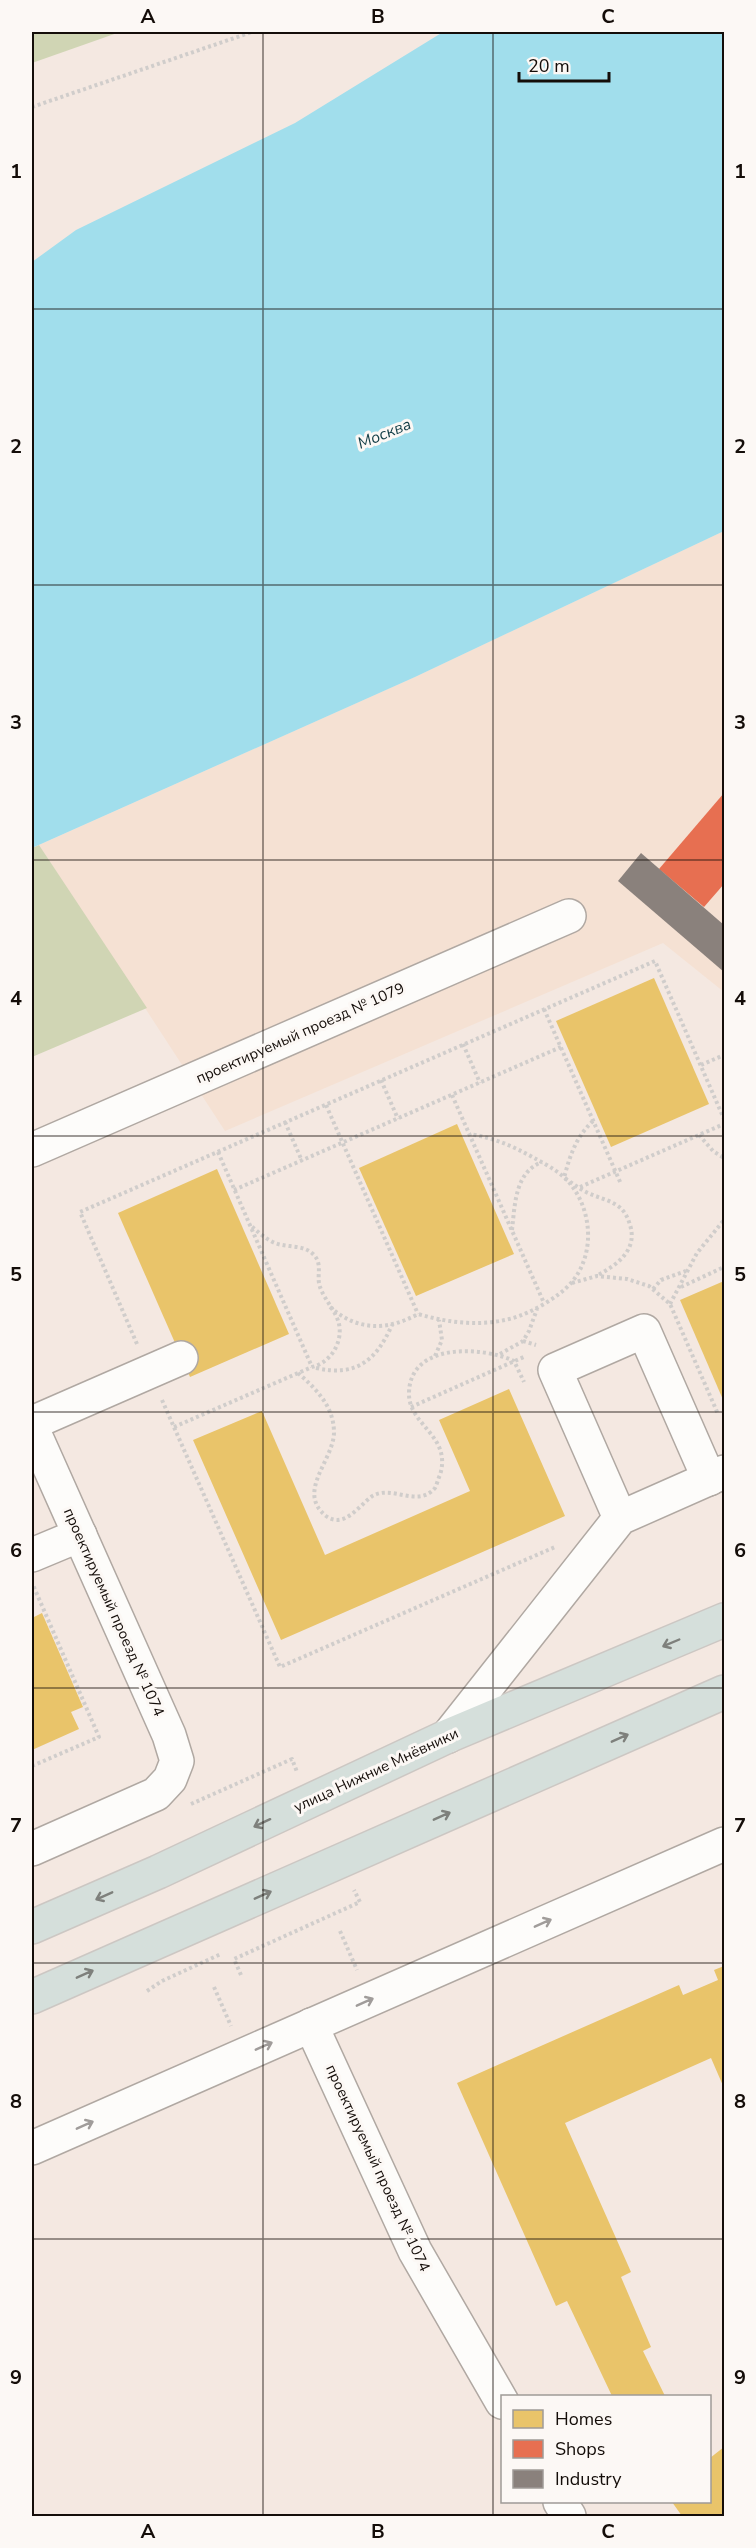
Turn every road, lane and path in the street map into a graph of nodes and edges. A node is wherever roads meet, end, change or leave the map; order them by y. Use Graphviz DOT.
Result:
graph roads {
  1 [pos="252,32"];
  2 [pos="32,107"];
  3 [pos="569,916"];
  4 [pos="544,1009"];
  5 [pos="463,1044"];
  6 [pos="561,1047"];
  7 [pos="724,1055"];
  8 [pos="701,1065"];
  9 [pos="381,1080"];
  10 [pos="480,1083"];
  11 [pos="452,1095"];
  12 [pos="326,1105"];
  13 [pos="398,1119"];
  14 [pos="724,1119"];
  15 [pos="593,1121"];
  16 [pos="285,1122"];
  17 [pos="724,1124"];
  18 [pos="470,1134"];
  19 [pos="699,1135"];
  20 [pos="342,1143"];
  21 [pos="32,1150"];
  22 [pos="218,1152"];
  23 [pos="724,1158"];
  24 [pos="302,1161"];
  25 [pos="542,1162"];
  26 [pos="615,1172"];
  27 [pos="564,1178"];
  28 [pos="621,1184"];
  29 [pos="580,1188"];
  30 [pos="234,1190"];
  31 [pos="724,1220"];
  32 [pos="249,1224"];
  33 [pos="512,1230"];
  34 [pos="724,1267"];
  35 [pos="686,1271"];
  36 [pos="597,1276"];
  37 [pos="571,1283"];
  38 [pos="680,1287"];
  39 [pos="653,1289"];
  40 [pos="544,1303"];
  41 [pos="670,1304"];
  42 [pos="330,1307"];
  43 [pos="537,1309"];
  44 [pos="418,1314"];
  45 [pos="439,1320"];
  46 [pos="392,1325"];
  47 [pos="500,1354"];
  48 [pos="435,1356"];
  49 [pos="182,1358"];
  50 [pos="312,1367"];
  51 [pos="519,1371"];
  52 [pos="150,1372"];
  53 [pos="298,1373"];
  54 [pos="720,1418"];
  55 [pos="32,1423"];
  56 [pos="174,1427"];
  57 [pos="32,1428"];
  58 [pos="717,1476"];
  59 [pos="620,1518"];
  60 [pos="80,1535"];
  61 [pos="557,1545"];
  62 [pos="32,1556"];
  63 [pos="32,1582"];
  64 [pos="724,1620"];
  65 [pos="724,1692"];
  66 [pos="448,1736"];
  67 [pos="32,1766"];
  68 [pos="287,1777"];
  69 [pos="188,1806"];
  70 [pos="724,1844"];
  71 [pos="32,1849"];
  72 [pos="344,1894"];
  73 [pos="32,1927"];
  74 [pos="340,1932"];
  75 [pos="221,1954"];
  76 [pos="241,1975"];
  77 [pos="361,1979"];
  78 [pos="214,1987"];
  79 [pos="147,1991"];
  80 [pos="32,1997"];
  81 [pos="311,2025"];
  82 [pos="235,2035"];
  83 [pos="32,2148"];
  84 [pos="501,2400"];
  85 [pos="561,2503"];
  86 [pos="569,2517"];
  1 -- 2 [label="path"];
  3 -- 21 [label="street, проектируемый проезд № 1079"];
  4 -- 5 [label="path"];
  4 -- 6 [label="path"];
  4 -- 8 [label="path"];
  5 -- 9 [label="path"];
  5 -- 10 [label="path"];
  6 -- 10 [label="path"];
  6 -- 15 [label="path"];
  7 -- 8 [label="path"];
  8 -- 14 [label="path"];
  9 -- 12 [label="path"];
  9 -- 13 [label="path"];
  10 -- 11 [label="path"];
  11 -- 13 [label="path"];
  11 -- 18 [label="path"];
  12 -- 16 [label="path"];
  12 -- 20 [label="path"];
  13 -- 20 [label="path"];
  15 -- 26 [label="path"];
  15 -- 27 [label="path"];
  16 -- 22 [label="path"];
  16 -- 24 [label="path"];
  17 -- 19 [label="path"];
  18 -- 25 [label="path"];
  18 -- 33 [label="path"];
  19 -- 23 [label="path"];
  19 -- 26 [label="path"];
  20 -- 24 [label="path"];
  20 -- 44 [label="path"];
  22 -- 30 [label="path"];
  22 -- 52 [label="path"];
  24 -- 30 [label="path"];
  25 -- 27 [label="path"];
  25 -- 33 [label="path"];
  26 -- 28 [label="path"];
  26 -- 29 [label="path"];
  27 -- 29 [label="path"];
  27 -- 37 [label="path"];
  29 -- 36 [label="path"];
  30 -- 32 [label="path"];
  31 -- 35 [label="path"];
  32 -- 42 [label="path"];
  32 -- 50 [label="path"];
  33 -- 40 [label="path"];
  34 -- 38 [label="path"];
  35 -- 38 [label="path"];
  35 -- 39 [label="path"];
  36 -- 37 [label="path"];
  36 -- 39 [label="path"];
  37 -- 40 [label="path"];
  38 -- 41 [label="path"];
  39 -- 41 [label="path"];
  40 -- 43 [label="path"];
  41 -- 54 [label="path"];
  42 -- 46 [label="path"];
  42 -- 50 [label="path"];
  43 -- 45 [label="path"];
  43 -- 47 [label="path"];
  44 -- 45 [label="path"];
  44 -- 46 [label="path"];
  45 -- 48 [label="path"];
  46 -- 50 [label="path"];
  47 -- 48 [label="path"];
  47 -- 51 [label="path"];
  48 -- 53 [label="path"];
  49 -- 52 [label="street"];
  50 -- 53 [label="path"];
  52 -- 55 [label="street"];
  52 -- 56 [label="path"];
  53 -- 56 [label="path"];
  56 -- 61 [label="path"];
  57 -- 60 [label="street, проектируемый проезд № 1074"];
  58 -- 59 [label="street"];
  58 -- 59 [label="street"];
  59 -- 66 [label="street"];
  60 -- 62 [label="street"];
  60 -- 71 [label="street, проектируемый проезд № 1074"];
  63 -- 67 [label="path"];
  64 -- 66 [label="main road, улица Нижние Мнёвники, one-way"];
  80 -- 65 [label="main road, one-way"];
  66 -- 73 [label="main road, улица Нижние Мнёвники, one-way"];
  68 -- 69 [label="path"];
  81 -- 70 [label="street, one-way"];
  72 -- 76 [label="path"];
  74 -- 77 [label="path"];
  75 -- 79 [label="path"];
  78 -- 82 [label="path"];
  83 -- 81 [label="street, one-way"];
  81 -- 84 [label="street, проектируемый проезд № 1074"];
  85 -- 86 [label="street"];
}
